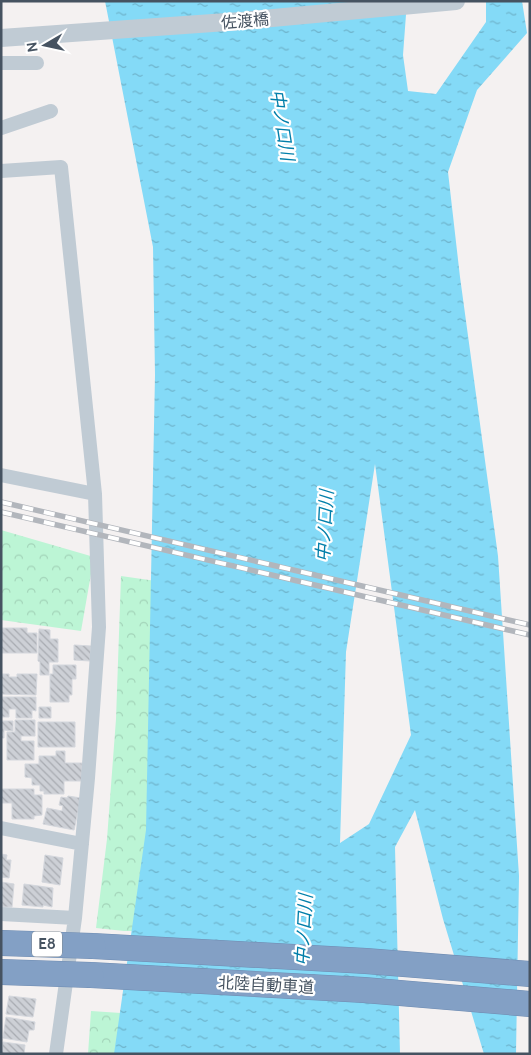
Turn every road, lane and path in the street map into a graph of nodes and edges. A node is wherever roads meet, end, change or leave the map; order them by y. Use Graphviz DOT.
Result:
graph roads {
  1 [pos="456,1"];
  2 [pos="1,38"];
  3 [pos="1,63"];
  4 [pos="37,63"];
  5 [pos="52,111"];
  6 [pos="1,128"];
  7 [pos="1,171"];
  8 [pos="1,475"];
  9 [pos="95,494"];
  10 [pos="1,828"];
  11 [pos="82,844"];
  12 [pos="1,914"];
  13 [pos="75,918"];
  14 [pos="1,943"];
  15 [pos="1,972"];
  16 [pos="530,974"];
  17 [pos="530,1004"];
  18 [pos="56,1054"];
  1 -- 2 [label="street, 佐渡橋"];
  3 -- 4 [label="street"];
  5 -- 6 [label="street"];
  7 -- 9 [label="street"];
  8 -- 9 [label="street"];
  9 -- 11 [label="street"];
  10 -- 11 [label="street"];
  11 -- 13 [label="street"];
  12 -- 13 [label="street"];
  13 -- 18 [label="street"];
  14 -- 16 [label="highway, 北陸自動車道 / E8, bridge"];
  15 -- 17 [label="highway, 北陸自動車道 / E8, bridge"];
}
